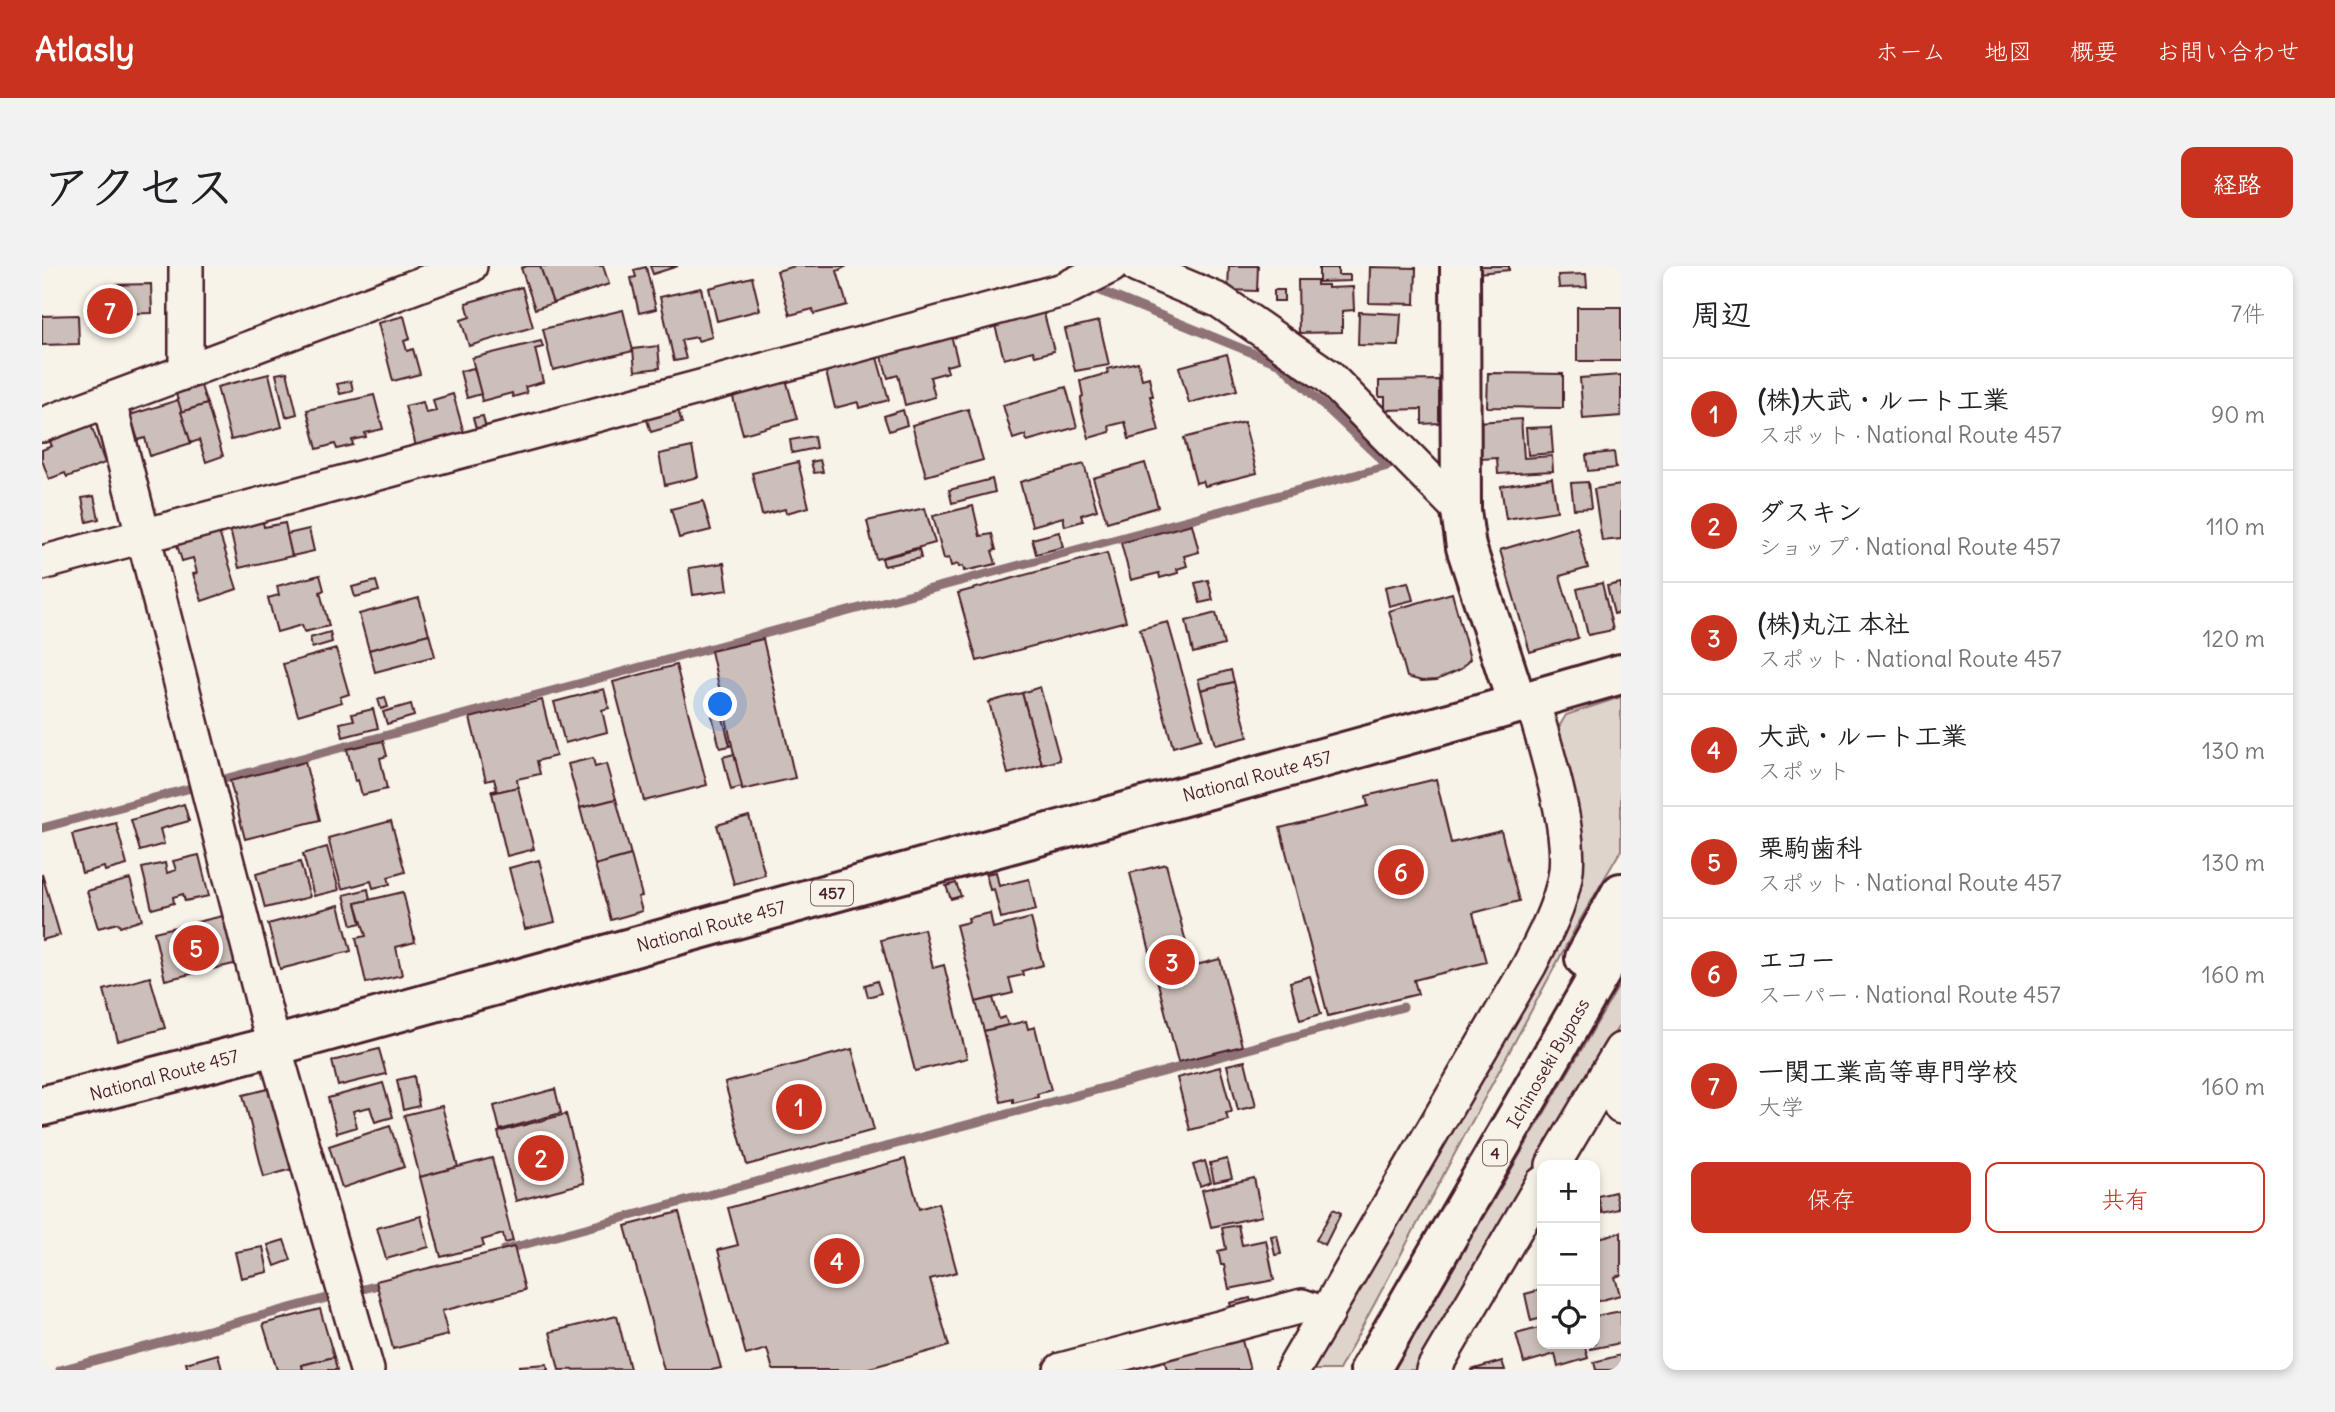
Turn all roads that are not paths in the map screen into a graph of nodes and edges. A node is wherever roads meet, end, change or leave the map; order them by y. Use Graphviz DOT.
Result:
graph roads {
  1 [pos="186,266"];
  2 [pos="1111,266"];
  3 [pos="1137,266"];
  4 [pos="1461,266"];
  5 [pos="456,268"];
  6 [pos="187,371"];
  7 [pos="109,402"];
  8 [pos="42,425"];
  9 [pos="1461,511"];
  10 [pos="143,536"];
  11 [pos="42,563"];
  12 [pos="1621,674"];
  13 [pos="1524,701"];
  14 [pos="1621,893"];
  15 [pos="1621,937"];
  16 [pos="274,1046"];
  17 [pos="1614,1063"];
  18 [pos="42,1106"];
  19 [pos="1621,1107"];
  20 [pos="1556,1160"];
  21 [pos="1537,1193"];
  22 [pos="1406,1305"];
  23 [pos="1327,1315"];
  24 [pos="368,1370"];
  25 [pos="1061,1370"];
  26 [pos="1293,1370"];
  27 [pos="1370,1370"];
  28 [pos="1433,1370"];
  1 -- 6 [label="street"];
  2 -- 10 [label="street"];
  3 -- 9 [label="street"];
  4 -- 9 [label="main road"];
  5 -- 6 [label="street"];
  6 -- 7 [label="street"];
  7 -- 8 [label="street"];
  7 -- 10 [label="street"];
  9 -- 13 [label="main road"];
  10 -- 11 [label="street"];
  10 -- 16 [label="street"];
  12 -- 13 [label="main road, National Route 457 / 457"];
  13 -- 16 [label="main road, National Route 457 / 457"];
  13 -- 23 [label="street"];
  14 -- 22 [label="main road"];
  15 -- 22 [label="main road, Ichinoseki Bypass / 4"];
  16 -- 18 [label="main road, National Route 457 / 457"];
  16 -- 24 [label="street"];
  17 -- 19 [label="street"];
  17 -- 20 [label="street"];
  21 -- 28 [label="street"];
  22 -- 27 [label="main road, Ichinoseki Bypass / 4"];
  23 -- 25 [label="street"];
  23 -- 26 [label="street"];
}
